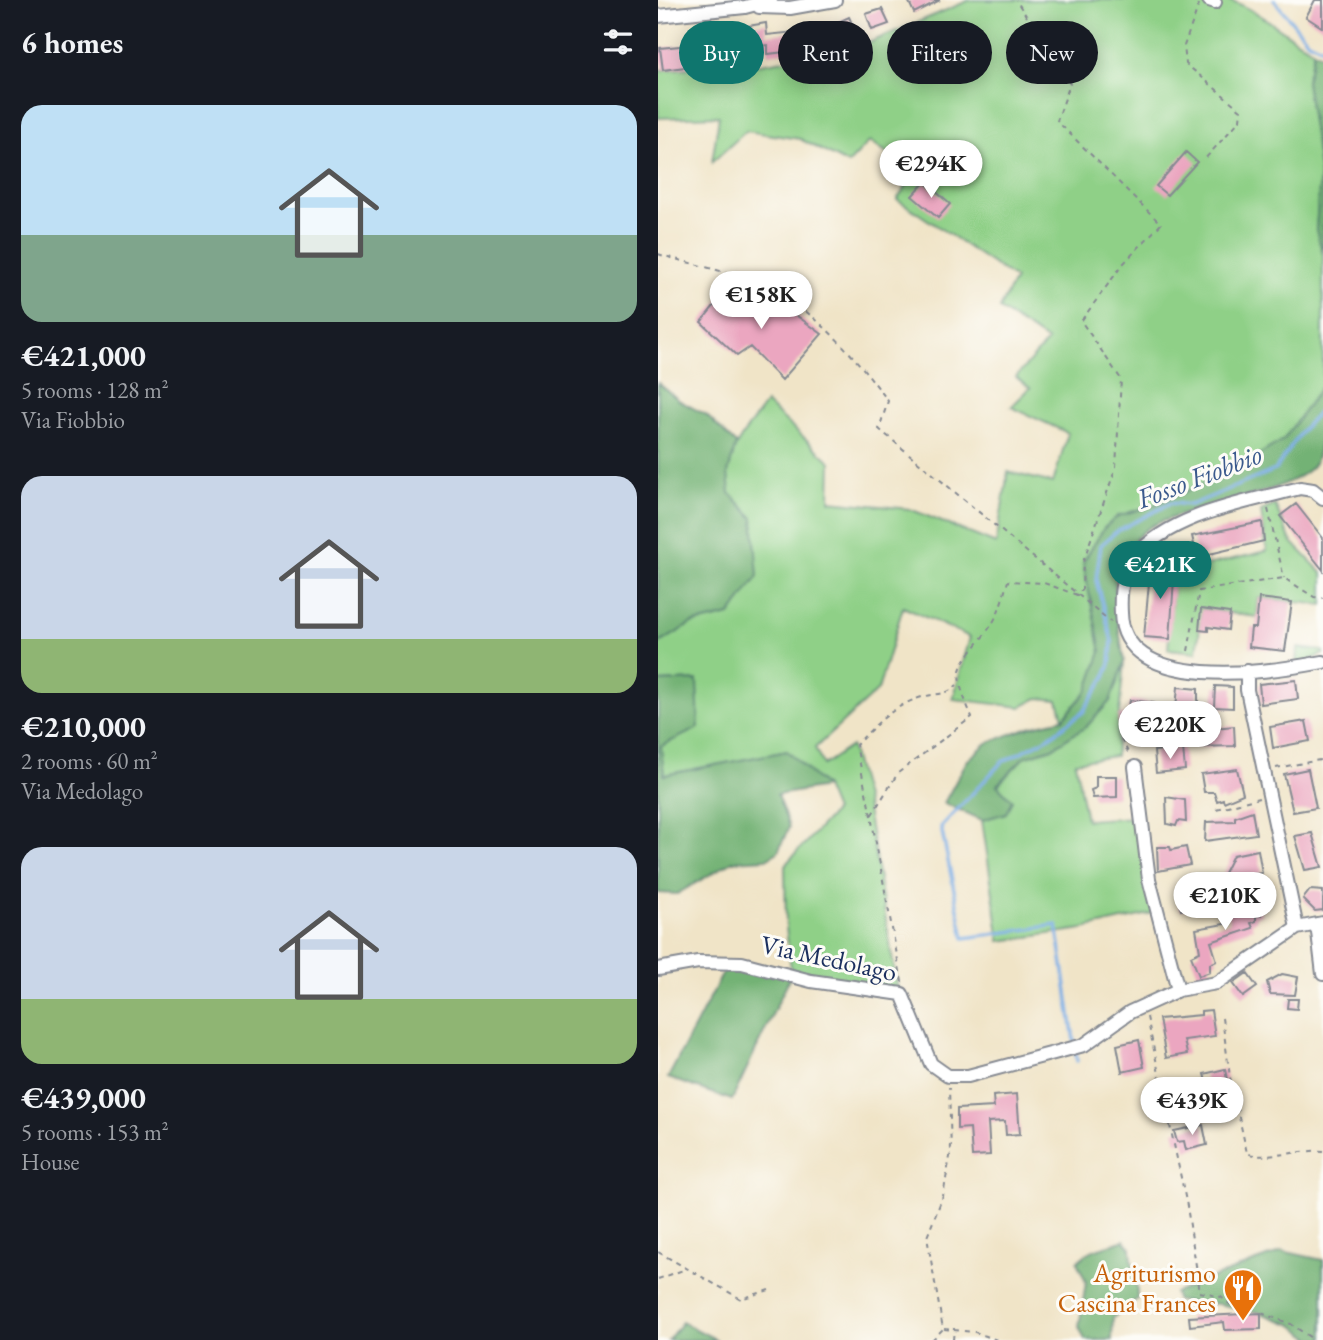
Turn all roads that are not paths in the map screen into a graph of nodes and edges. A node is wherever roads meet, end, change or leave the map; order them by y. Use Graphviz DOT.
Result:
graph roads {
  1 [pos="771,0"];
  2 [pos="835,0"];
  3 [pos="745,7"];
  4 [pos="658,16"];
  5 [pos="1321,492"];
  6 [pos="1323,662"];
  7 [pos="1247,671"];
  8 [pos="1135,767"];
  9 [pos="1320,923"];
  10 [pos="1297,928"];
  11 [pos="658,970"];
  12 [pos="1323,974"];
  13 [pos="1178,990"];
  1 -- 3 [label="street"];
  2 -- 3 [label="street"];
  3 -- 4 [label="street"];
  5 -- 7 [label="street"];
  6 -- 7 [label="street"];
  7 -- 10 [label="street"];
  8 -- 13 [label="street"];
  9 -- 10 [label="street"];
  9 -- 12 [label="street"];
  10 -- 13 [label="street"];
  11 -- 13 [label="street, Via Medolago"];
}
